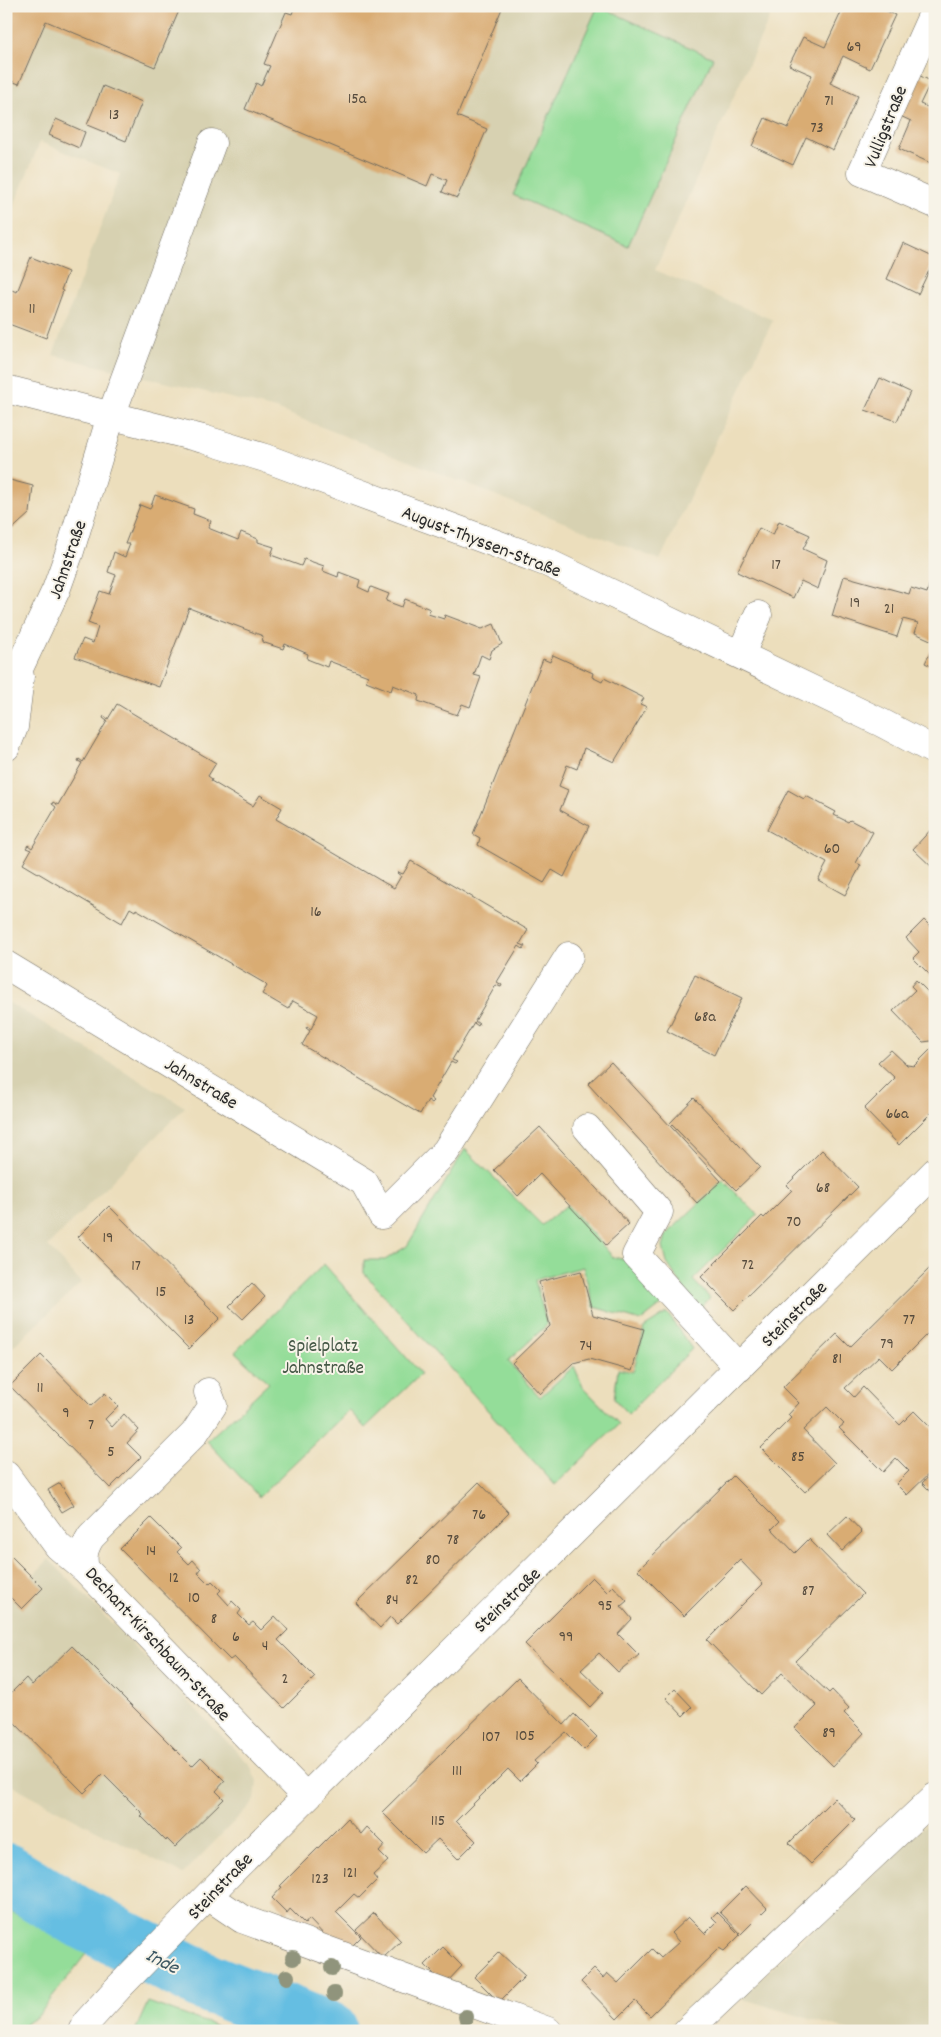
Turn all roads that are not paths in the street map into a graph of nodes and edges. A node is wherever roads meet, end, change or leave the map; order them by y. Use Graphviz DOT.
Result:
graph roads {
  1 [pos="935,9"];
  2 [pos="212,143"];
  3 [pos="935,204"];
  4 [pos="6,389"];
  5 [pos="111,416"];
  6 [pos="758,615"];
  7 [pos="741,654"];
  8 [pos="21,666"];
  9 [pos="6,696"];
  10 [pos="6,747"];
  11 [pos="935,751"];
  12 [pos="569,956"];
  13 [pos="6,964"];
  14 [pos="587,1128"];
  15 [pos="935,1172"];
  16 [pos="739,1368"];
  17 [pos="208,1392"];
  18 [pos="6,1475"];
  19 [pos="85,1569"];
  20 [pos="306,1797"];
  21 [pos="935,1797"];
  22 [pos="204,1900"];
  23 [pos="82,2031"];
  24 [pos="548,2031"];
  25 [pos="687,2031"];
  1 -- 3 [label="street, Vulligstraße"];
  2 -- 5 [label="street, Jahnstraße"];
  4 -- 5 [label="street, August-Thyssen-Straße"];
  5 -- 7 [label="street, August-Thyssen-Straße"];
  5 -- 8 [label="street, Jahnstraße"];
  6 -- 7 [label="street"];
  7 -- 11 [label="street, August-Thyssen-Straße"];
  8 -- 9 [label="street, Jahnstraße"];
  8 -- 10 [label="street"];
  12 -- 13 [label="street, Jahnstraße"];
  14 -- 16 [label="street"];
  15 -- 16 [label="street, Steinstraße"];
  16 -- 20 [label="street, Steinstraße"];
  17 -- 19 [label="street, Dechant-Kirschbaum-Straße"];
  18 -- 19 [label="street"];
  19 -- 20 [label="street, Dechant-Kirschbaum-Straße"];
  20 -- 22 [label="street, Steinstraße"];
  21 -- 25 [label="street"];
  22 -- 23 [label="street, Steinstraße"];
  22 -- 24 [label="street"];
}
